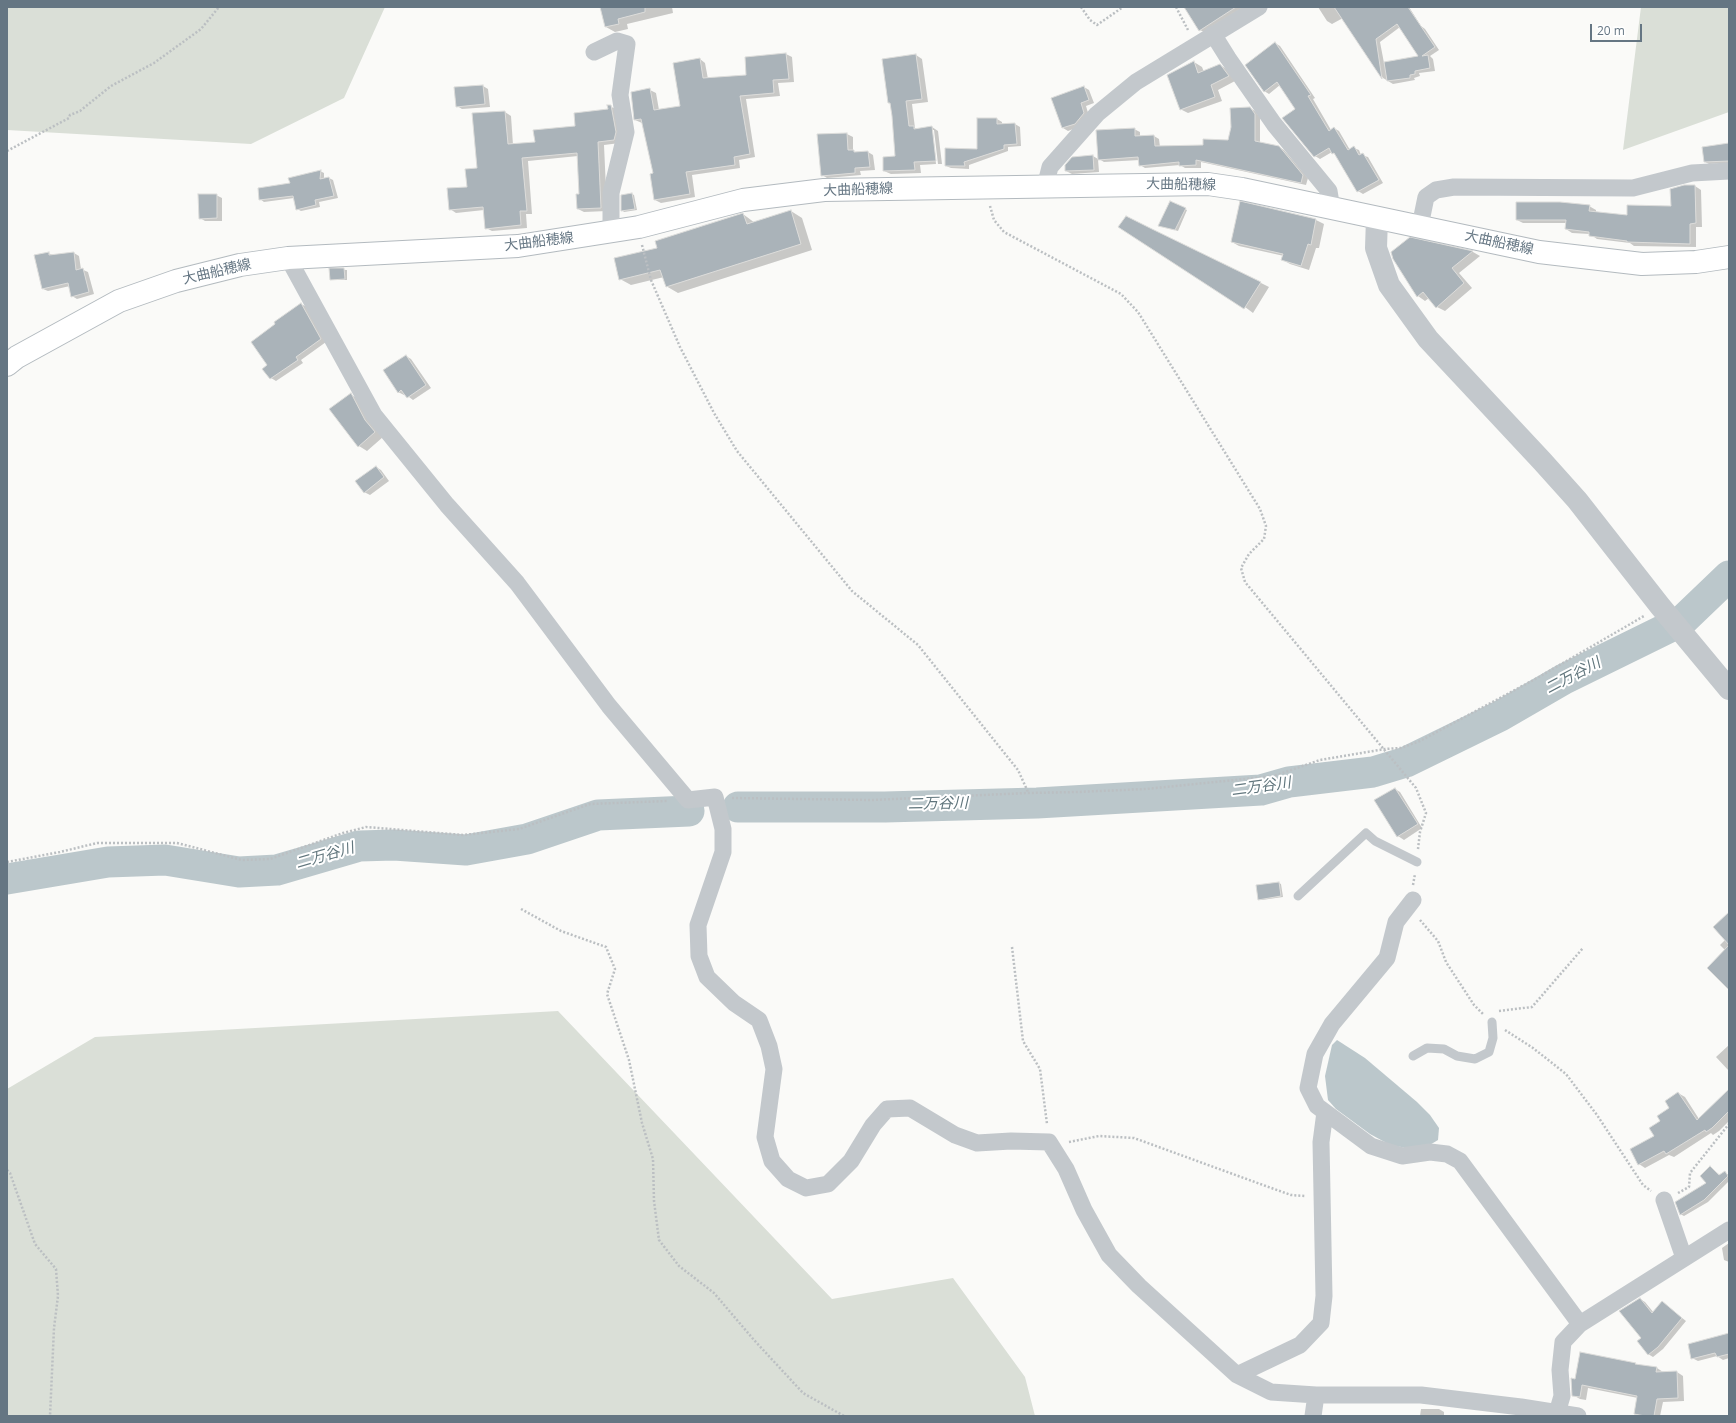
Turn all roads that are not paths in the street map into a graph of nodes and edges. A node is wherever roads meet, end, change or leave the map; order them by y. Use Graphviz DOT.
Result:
graph roads {
  1 [pos="1259,7"];
  2 [pos="1213,34"];
  3 [pos="594,52"];
  4 [pos="1729,171"];
  5 [pos="1045,187"];
  6 [pos="1332,209"];
  7 [pos="1377,218"];
  8 [pos="1420,226"];
  9 [pos="611,232"];
  10 [pos="1729,257"];
  11 [pos="288,258"];
  12 [pos="7,365"];
  13 [pos="1729,689"];
  14 [pos="1417,862"];
  15 [pos="1298,896"];
  16 [pos="1413,900"];
  17 [pos="1492,1022"];
  18 [pos="1413,1056"];
  19 [pos="1325,1112"];
  20 [pos="1664,1200"];
  21 [pos="1729,1230"];
  22 [pos="1684,1258"];
  23 [pos="1580,1324"];
  24 [pos="1237,1375"];
  25 [pos="1316,1395"];
  26 [pos="1480,1409"];
  27 [pos="1557,1414"];
  28 [pos="1313,1416"];
  29 [pos="1578,1416"];
  1 -- 2 [label="street"];
  2 -- 5 [label="street"];
  2 -- 6 [label="street"];
  3 -- 9 [label="street"];
  4 -- 8 [label="street"];
  5 -- 6 [label="main road, 大曲船穂線"];
  5 -- 9 [label="main road, 大曲船穂線"];
  6 -- 7 [label="main road, 大曲船穂線"];
  7 -- 8 [label="main road, 大曲船穂線"];
  7 -- 13 [label="street"];
  8 -- 10 [label="main road, 大曲船穂線"];
  9 -- 11 [label="main road, 大曲船穂線"];
  11 -- 12 [label="main road, 大曲船穂線"];
  11 -- 24 [label="street"];
  14 -- 15 [label="lane"];
  16 -- 19 [label="street"];
  17 -- 18 [label="lane"];
  19 -- 23 [label="street"];
  19 -- 24 [label="street"];
  20 -- 22 [label="street"];
  21 -- 22 [label="street"];
  22 -- 23 [label="street"];
  23 -- 27 [label="street"];
  24 -- 25 [label="street"];
  25 -- 26 [label="street"];
  25 -- 28 [label="street"];
  26 -- 27 [label="street"];
  27 -- 29 [label="street"];
}
